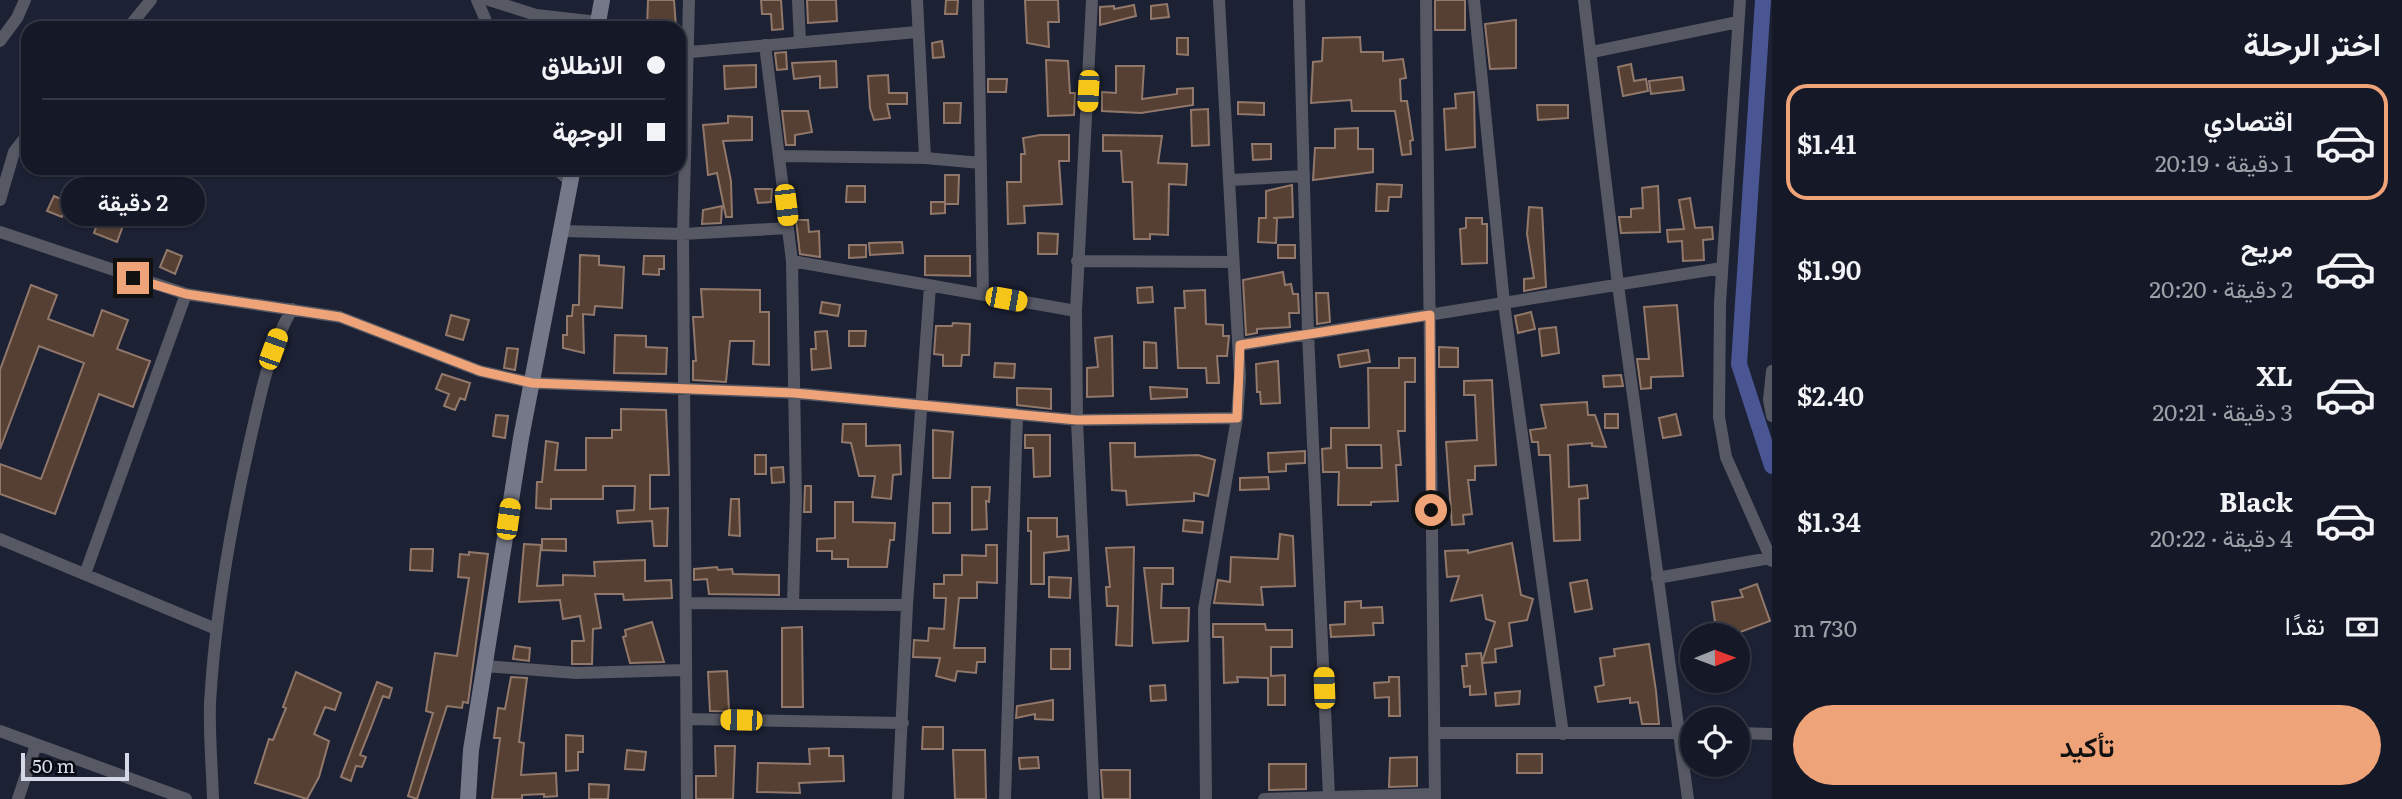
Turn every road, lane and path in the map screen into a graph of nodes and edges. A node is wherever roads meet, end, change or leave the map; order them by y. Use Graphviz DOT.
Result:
graph roads {
  1 [pos="25,0"];
  2 [pos="151,0"];
  3 [pos="477,0"];
  4 [pos="489,0"];
  5 [pos="602,0"];
  6 [pos="689,0"];
  7 [pos="798,0"];
  8 [pos="917,0"];
  9 [pos="978,0"];
  10 [pos="1092,0"];
  11 [pos="1219,0"];
  12 [pos="1298,0"];
  13 [pos="1426,0"];
  14 [pos="1474,0"];
  15 [pos="1584,0"];
  16 [pos="1740,0"];
  17 [pos="134,21"];
  18 [pos="486,21"];
  19 [pos="573,21"];
  20 [pos="598,21"];
  21 [pos="1738,22"];
  22 [pos="686,26"];
  23 [pos="917,32"];
  24 [pos="0,41"];
  25 [pos="800,42"];
  26 [pos="765,46"];
  27 [pos="1592,52"];
  28 [pos="686,53"];
  29 [pos="21,143"];
  30 [pos="781,156"];
  31 [pos="925,158"];
  32 [pos="981,163"];
  33 [pos="571,175"];
  34 [pos="683,175"];
  35 [pos="1304,176"];
  36 [pos="1231,180"];
  37 [pos="0,200"];
  38 [pos="788,228"];
  39 [pos="562,231"];
  40 [pos="0,232"];
  41 [pos="683,234"];
  42 [pos="792,261"];
  43 [pos="1077,261"];
  44 [pos="1233,262"];
  45 [pos="1722,268"];
  46 [pos="1618,285"];
  47 [pos="930,286"];
  48 [pos="186,294"];
  49 [pos="983,295"];
  50 [pos="1504,303"];
  51 [pos="292,309"];
  52 [pos="1076,311"];
  53 [pos="1430,315"];
  54 [pos="1308,333"];
  55 [pos="1240,345"];
  56 [pos="1772,371"];
  57 [pos="532,383"];
  58 [pos="683,388"];
  59 [pos="794,393"];
  60 [pos="1771,400"];
  61 [pos="922,407"];
  62 [pos="1017,416"];
  63 [pos="1772,416"];
  64 [pos="1237,418"];
  65 [pos="1077,420"];
  66 [pos="0,539"];
  67 [pos="1771,560"];
  68 [pos="86,574"];
  69 [pos="1657,578"];
  70 [pos="687,603"];
  71 [pos="793,604"];
  72 [pos="907,605"];
  73 [pos="216,629"];
  74 [pos="485,666"];
  75 [pos="685,670"];
  76 [pos="1681,707"];
  77 [pos="687,719"];
  78 [pos="903,723"];
  79 [pos="0,731"];
  80 [pos="1433,733"];
  81 [pos="1680,733"];
  82 [pos="1750,733"];
  83 [pos="1563,734"];
  84 [pos="1772,734"];
  85 [pos="36,745"];
  86 [pos="1687,777"];
  87 [pos="1329,797"];
  88 [pos="1435,797"];
  89 [pos="18,799"];
  90 [pos="186,799"];
  91 [pos="213,799"];
  92 [pos="468,799"];
  93 [pos="687,799"];
  94 [pos="898,799"];
  95 [pos="1005,799"];
  96 [pos="1094,799"];
  97 [pos="1206,799"];
  98 [pos="1264,799"];
  99 [pos="1688,799"];
  1 -- 24 [label="street"];
  2 -- 17 [label="street"];
  3 -- 18 [label="street"];
  4 -- 19 [label="street"];
  5 -- 20 [label="street"];
  6 -- 22 [label="street"];
  7 -- 25 [label="street"];
  8 -- 23 [label="street"];
  9 -- 32 [label="street"];
  10 -- 43 [label="street"];
  11 -- 36 [label="street"];
  12 -- 35 [label="street"];
  13 -- 53 [label="street"];
  14 -- 50 [label="street"];
  15 -- 27 [label="street"];
  16 -- 21 [label="street"];
  21 -- 27 [label="street"];
  21 -- 45 [label="street"];
  23 -- 25 [label="street"];
  23 -- 31 [label="street"];
  25 -- 26 [label="street"];
  26 -- 28 [label="street"];
  26 -- 30 [label="street"];
  27 -- 46 [label="street"];
  29 -- 37 [label="street"];
  30 -- 31 [label="street"];
  30 -- 38 [label="street"];
  31 -- 32 [label="street"];
  32 -- 49 [label="street"];
  33 -- 39 [label="street"];
  34 -- 41 [label="street"];
  35 -- 36 [label="street"];
  35 -- 54 [label="street"];
  36 -- 44 [label="street"];
  38 -- 41 [label="street"];
  38 -- 42 [label="street"];
  39 -- 41 [label="street"];
  39 -- 57 [label="street"];
  40 -- 48 [label="street"];
  41 -- 58 [label="street"];
  42 -- 47 [label="street"];
  42 -- 59 [label="street"];
  43 -- 44 [label="street"];
  43 -- 52 [label="street"];
  44 -- 55 [label="street"];
  45 -- 46 [label="street"];
  45 -- 67 [label="street"];
  46 -- 50 [label="street"];
  46 -- 69 [label="street"];
  47 -- 49 [label="street"];
  47 -- 61 [label="street"];
  48 -- 51 [label="street"];
  48 -- 68 [label="street"];
  49 -- 52 [label="street"];
  50 -- 53 [label="street"];
  50 -- 83 [label="street"];
  51 -- 57 [label="street"];
  51 -- 73 [label="street"];
  52 -- 65 [label="street"];
  53 -- 54 [label="street"];
  53 -- 80 [label="street"];
  54 -- 55 [label="street"];
  54 -- 87 [label="street"];
  55 -- 64 [label="street"];
  56 -- 60 [label="street"];
  57 -- 58 [label="street"];
  57 -- 74 [label="street"];
  58 -- 59 [label="street"];
  58 -- 70 [label="street"];
  59 -- 61 [label="street"];
  59 -- 71 [label="street"];
  60 -- 63 [label="street"];
  61 -- 62 [label="street"];
  61 -- 72 [label="street"];
  62 -- 65 [label="street"];
  62 -- 95 [label="street"];
  64 -- 65 [label="street"];
  64 -- 97 [label="street"];
  65 -- 96 [label="street"];
  66 -- 68 [label="street"];
  67 -- 69 [label="street"];
  68 -- 73 [label="street"];
  69 -- 76 [label="street"];
  70 -- 71 [label="street"];
  70 -- 75 [label="street"];
  71 -- 72 [label="street"];
  72 -- 78 [label="street"];
  73 -- 91 [label="street"];
  74 -- 75 [label="street"];
  74 -- 92 [label="street"];
  75 -- 77 [label="street"];
  77 -- 78 [label="street"];
  77 -- 93 [label="street"];
  78 -- 94 [label="street"];
  79 -- 85 [label="street"];
  80 -- 83 [label="street"];
  80 -- 88 [label="street"];
  81 -- 83 [label="street"];
  82 -- 84 [label="street"];
  85 -- 89 [label="street"];
  85 -- 90 [label="street"];
  86 -- 99 [label="street"];
  87 -- 88 [label="street"];
  87 -- 98 [label="street"];
}
